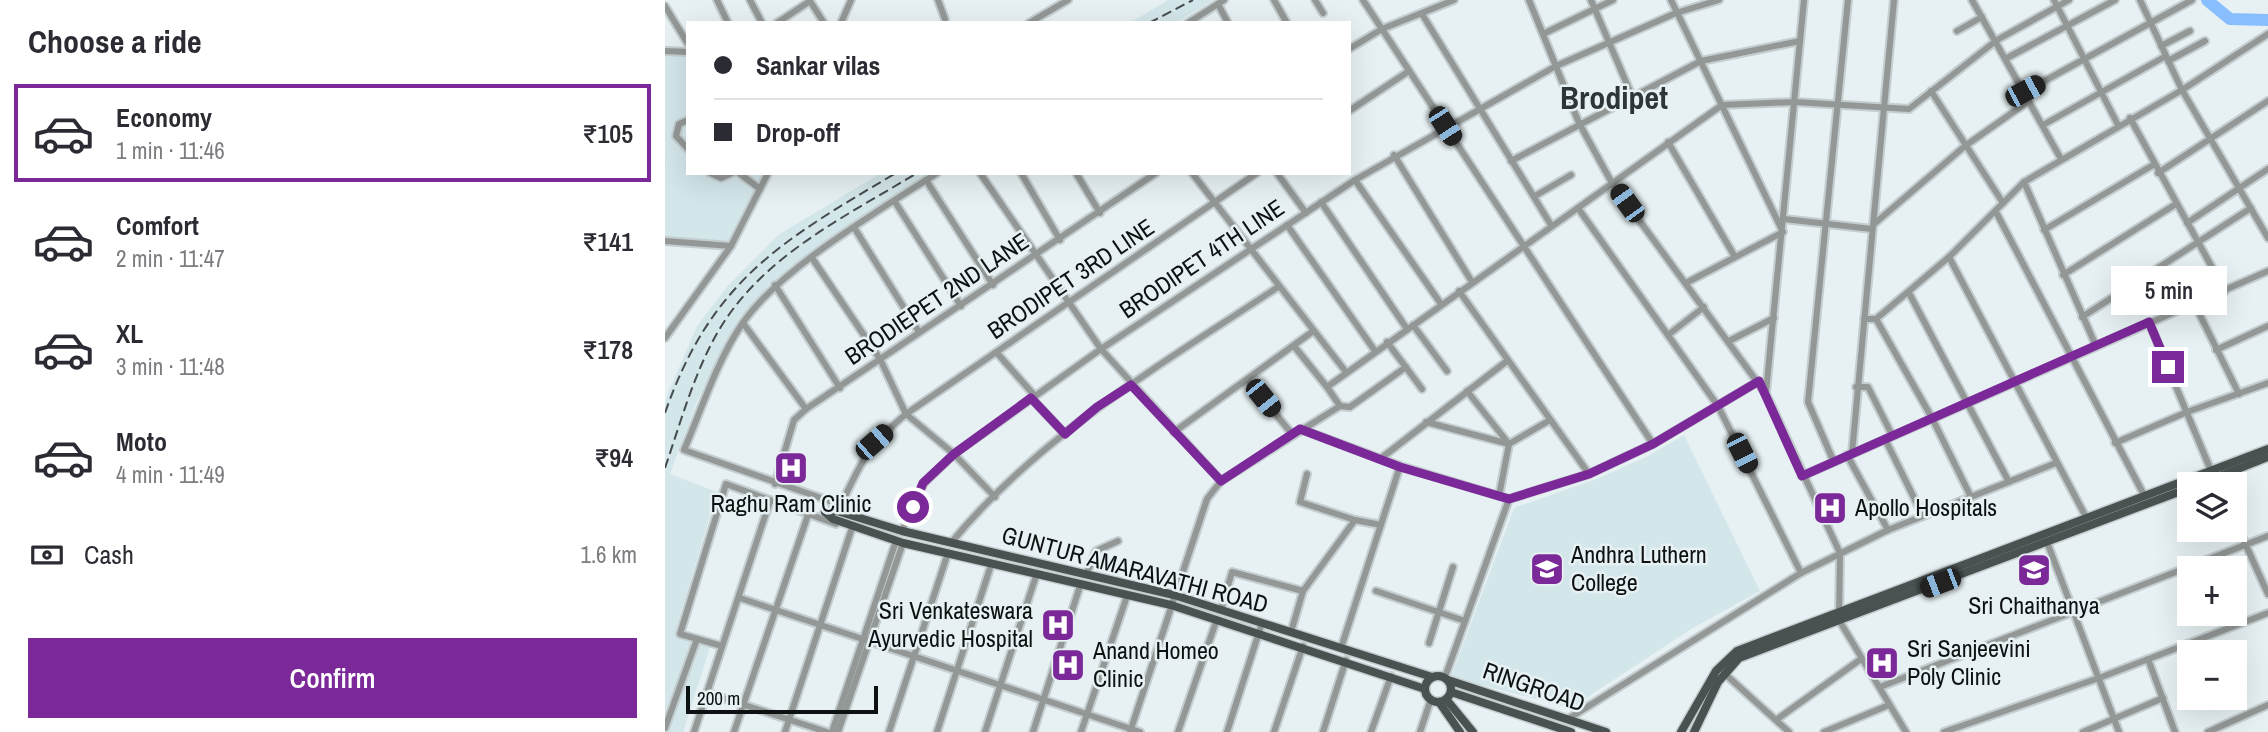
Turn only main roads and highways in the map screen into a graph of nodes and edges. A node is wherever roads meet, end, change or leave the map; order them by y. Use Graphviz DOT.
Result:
graph roads {
  1 [pos="2268,449"];
  2 [pos="2268,457"];
  3 [pos="2225,472"];
  4 [pos="2229,472"];
  5 [pos="2177,487"];
  6 [pos="2177,493"];
  7 [pos="825,512"];
  8 [pos="854,524"];
  9 [pos="1838,617"];
  10 [pos="1432,677"];
  11 [pos="1447,679"];
  12 [pos="1425,688"];
  13 [pos="1442,698"];
  14 [pos="1460,732"];
  15 [pos="1473,732"];
  16 [pos="1571,732"];
  17 [pos="1606,732"];
  18 [pos="1681,732"];
  19 [pos="1693,732"];
  1 -- 3 [label="main road"];
  2 -- 4 [label="main road"];
  5 -- 9 [label="main road"];
  6 -- 9 [label="main road"];
  7 -- 8 [label="main road, GUNTUR AMARAVATHI ROAD"];
  8 -- 10 [label="main road, GUNTUR AMARAVATHI ROAD"];
  8 -- 12 [label="main road"];
  9 -- 18 [label="main road"];
  9 -- 19 [label="main road"];
  10 -- 11 [label="main road, RINGROAD"];
  10 -- 12 [label="main road"];
  11 -- 13 [label="main road"];
  11 -- 17 [label="main road, RINGROAD"];
  12 -- 13 [label="main road"];
  13 -- 14 [label="main road"];
  13 -- 15 [label="main road"];
  13 -- 16 [label="main road, RINGROAD"];
}
